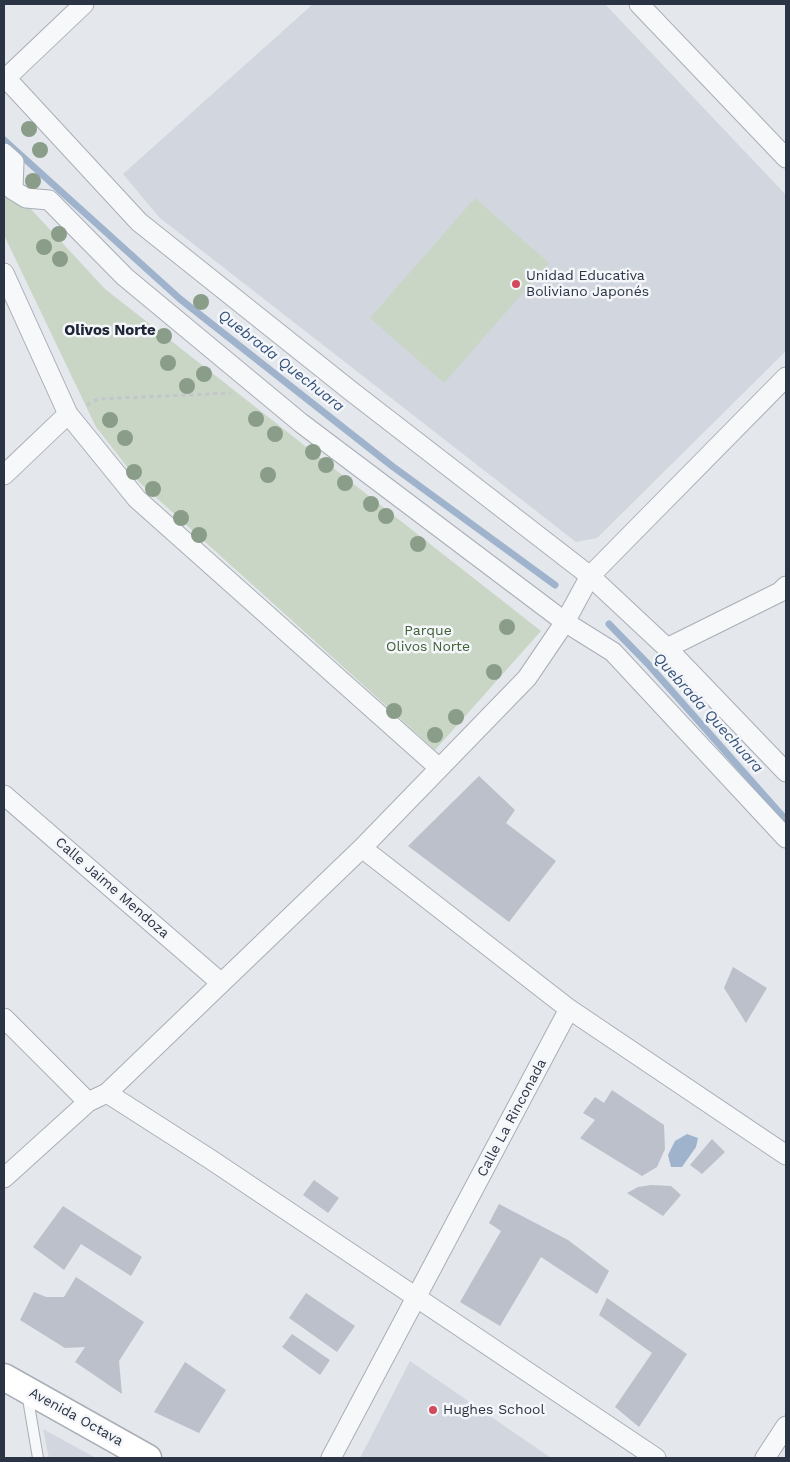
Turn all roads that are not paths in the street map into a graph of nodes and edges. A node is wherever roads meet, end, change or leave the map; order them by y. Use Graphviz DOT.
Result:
graph roads {
  1 [pos="84,4"];
  2 [pos="639,4"];
  3 [pos="5,78"];
  4 [pos="4,153"];
  5 [pos="786,158"];
  6 [pos="4,274"];
  7 [pos="786,376"];
  8 [pos="68,414"];
  9 [pos="4,474"];
  10 [pos="590,576"];
  11 [pos="786,586"];
  12 [pos="565,622"];
  13 [pos="667,648"];
  14 [pos="438,767"];
  15 [pos="786,772"];
  16 [pos="4,795"];
  17 [pos="786,838"];
  18 [pos="362,848"];
  19 [pos="220,982"];
  20 [pos="570,1009"];
  21 [pos="4,1018"];
  22 [pos="107,1093"];
  23 [pos="88,1102"];
  24 [pos="786,1155"];
  25 [pos="4,1178"];
  26 [pos="417,1299"];
  27 [pos="4,1377"];
  28 [pos="26,1389"];
  29 [pos="786,1426"];
  30 [pos="38,1458"];
  31 [pos="148,1458"];
  32 [pos="331,1458"];
  33 [pos="656,1458"];
  34 [pos="765,1458"];
  1 -- 3 [label="street"];
  2 -- 5 [label="street"];
  3 -- 10 [label="street"];
  4 -- 12 [label="street"];
  6 -- 8 [label="street"];
  7 -- 10 [label="street"];
  8 -- 9 [label="street"];
  8 -- 14 [label="street"];
  10 -- 12 [label="street"];
  10 -- 13 [label="street"];
  11 -- 13 [label="street"];
  12 -- 14 [label="street"];
  12 -- 17 [label="street"];
  13 -- 15 [label="street"];
  14 -- 18 [label="street"];
  16 -- 19 [label="street, Calle Jaime Mendoza"];
  18 -- 19 [label="street"];
  18 -- 20 [label="street"];
  19 -- 22 [label="street"];
  20 -- 24 [label="street"];
  20 -- 26 [label="street, Calle La Rinconada"];
  21 -- 23 [label="street"];
  22 -- 23 [label="street"];
  22 -- 26 [label="street"];
  23 -- 25 [label="street"];
  26 -- 32 [label="street, Calle La Rinconada"];
  26 -- 33 [label="street"];
  27 -- 28 [label="main road, Avenida Octava"];
  28 -- 30 [label="lane"];
  28 -- 31 [label="main road, Avenida Octava"];
  29 -- 34 [label="street"];
}
